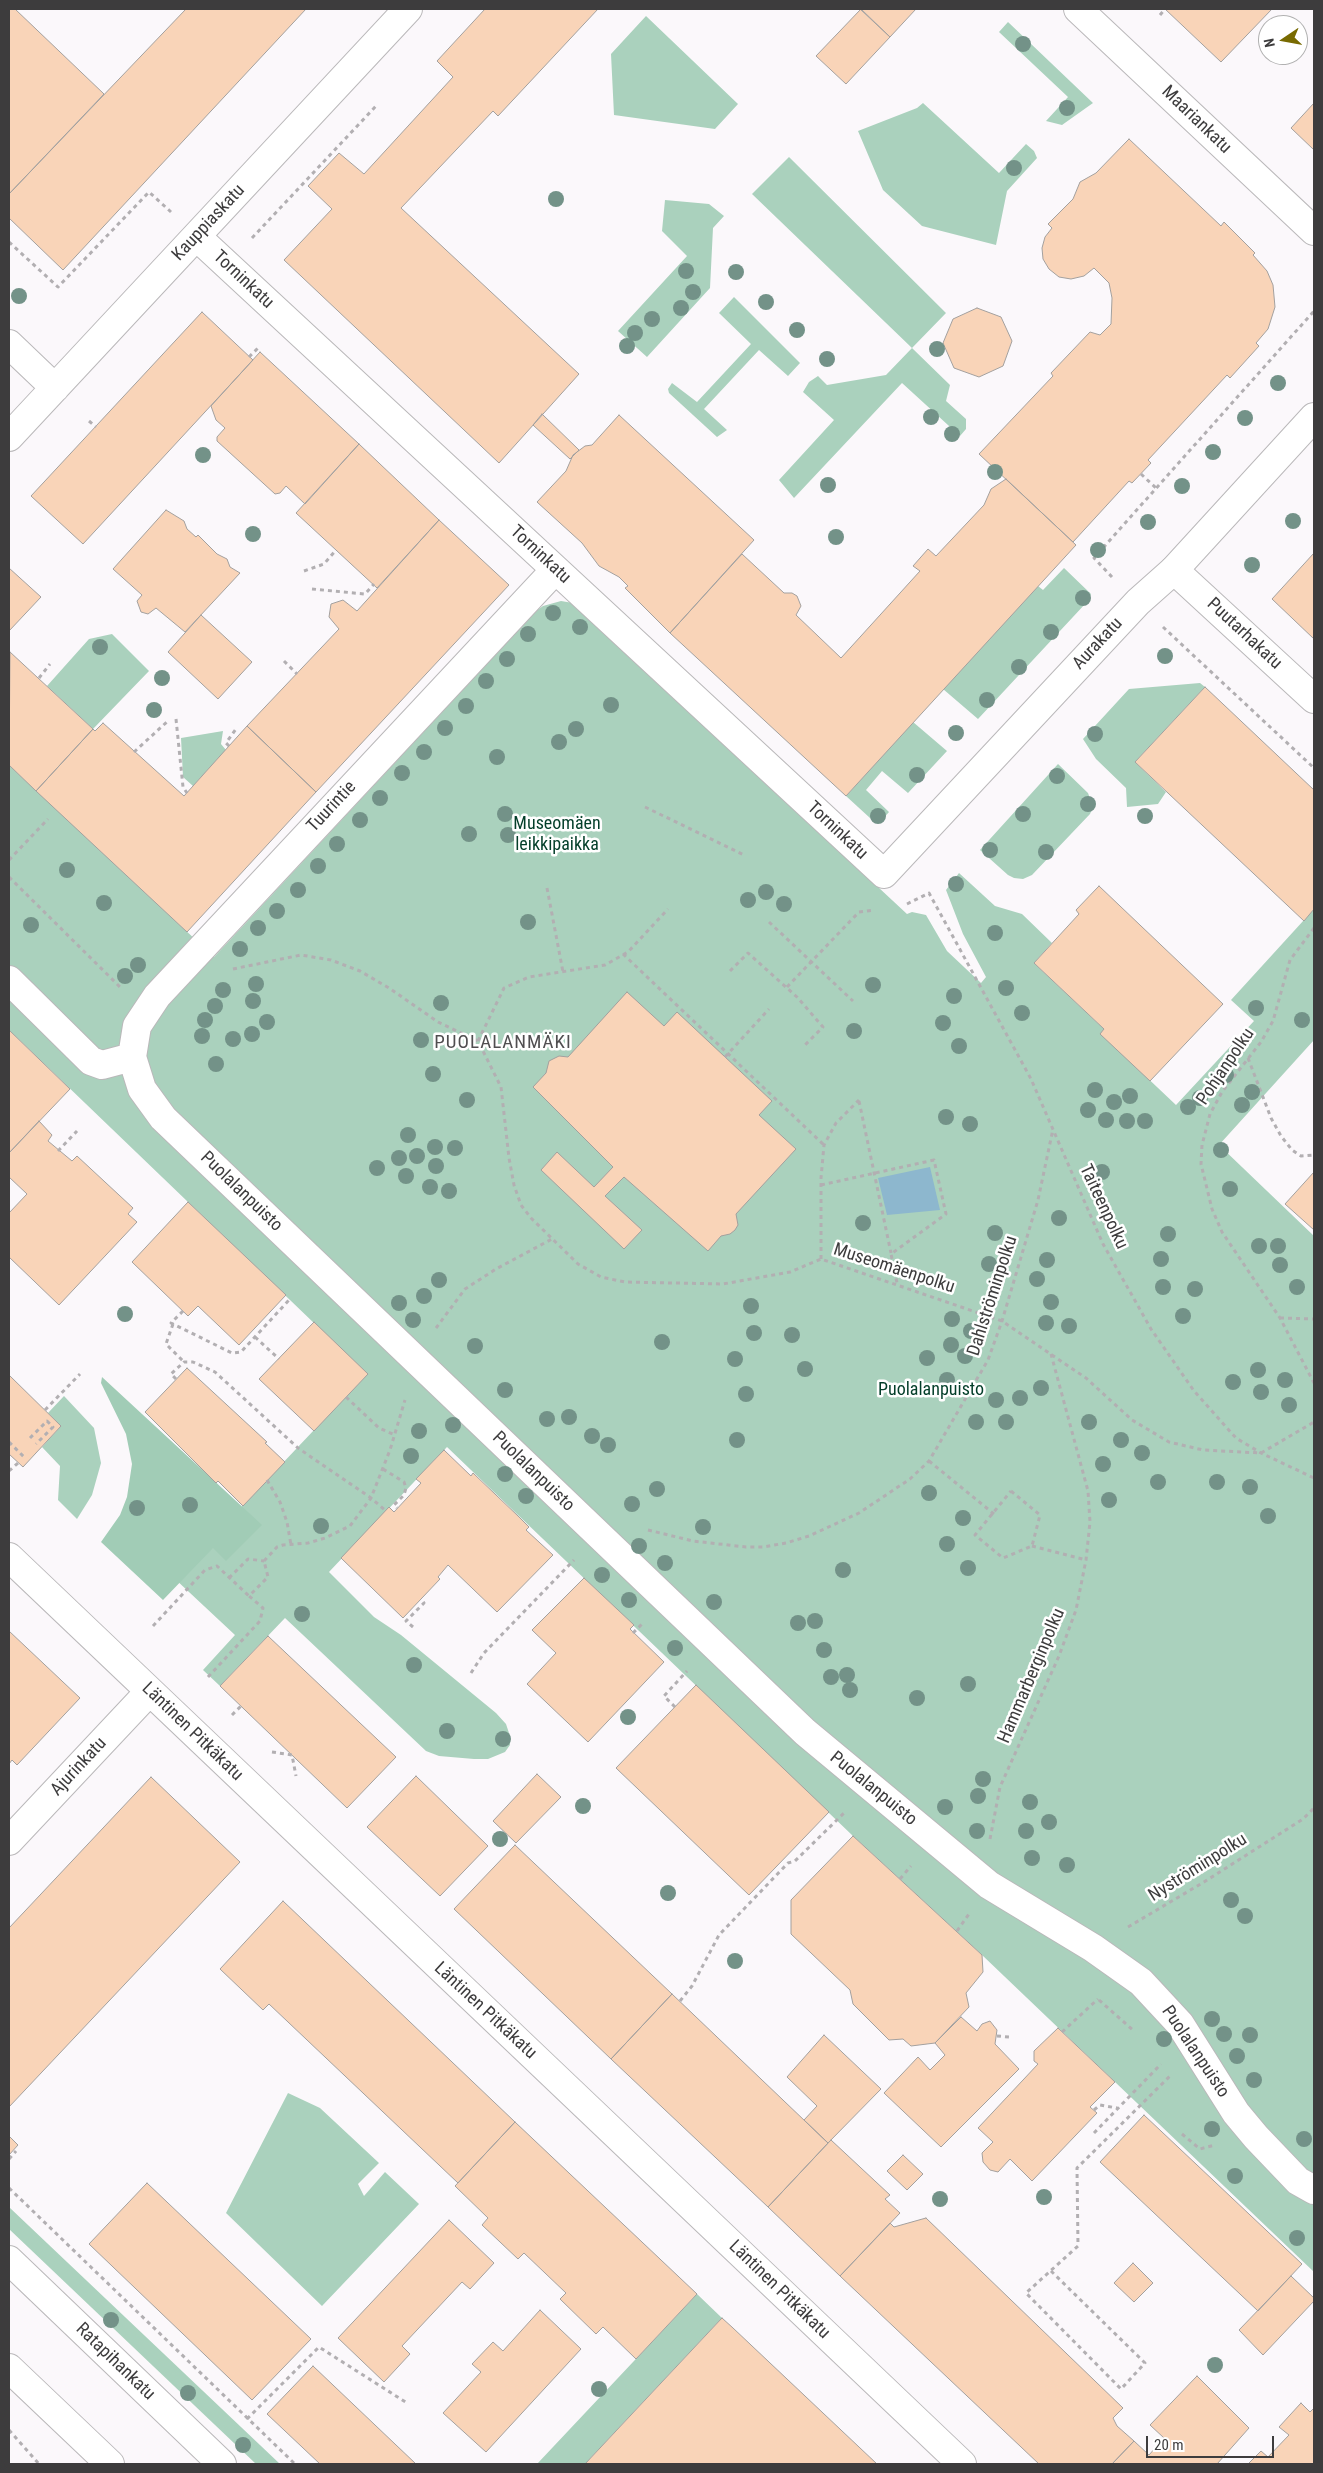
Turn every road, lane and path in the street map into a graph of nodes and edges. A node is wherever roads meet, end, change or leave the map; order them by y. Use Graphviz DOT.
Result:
graph roads {
  1 [pos="408,9"];
  2 [pos="1078,9"];
  3 [pos="1165,9"];
  4 [pos="1160,15"];
  5 [pos="376,106"];
  6 [pos="149,192"];
  7 [pos="1314,231"];
  8 [pos="196,237"];
  9 [pos="9,242"];
  10 [pos="247,243"];
  11 [pos="1314,311"];
  12 [pos="262,343"];
  13 [pos="9,344"];
  14 [pos="249,357"];
  15 [pos="55,388"];
  16 [pos="1314,417"];
  17 [pos="89,421"];
  18 [pos="96,427"];
  19 [pos="9,437"];
  20 [pos="1141,474"];
  21 [pos="1157,489"];
  22 [pos="336,550"];
  23 [pos="555,570"];
  24 [pos="1174,570"];
  25 [pos="304,571"];
  26 [pos="1116,580"];
  27 [pos="374,584"];
  28 [pos="312,589"];
  29 [pos="1172,635"];
  30 [pos="284,661"];
  31 [pos="50,664"];
  32 [pos="297,674"];
  33 [pos="39,678"];
  34 [pos="1314,698"];
  35 [pos="176,719"];
  36 [pos="169,720"];
  37 [pos="236,729"];
  38 [pos="229,746"];
  39 [pos="134,752"];
  40 [pos="1314,768"];
  41 [pos="188,793"];
  42 [pos="645,807"];
  43 [pos="48,819"];
  44 [pos="744,855"];
  45 [pos="9,860"];
  46 [pos="884,874"];
  47 [pos="9,877"];
  48 [pos="547,888"];
  49 [pos="929,893"];
  50 [pos="668,909"];
  51 [pos="858,912"];
  52 [pos="769,922"];
  53 [pos="1314,928"];
  54 [pos="623,954"];
  55 [pos="812,962"];
  56 [pos="239,969"];
  57 [pos="730,971"];
  58 [pos="563,972"];
  59 [pos="9,980"];
  60 [pos="788,987"];
  61 [pos="123,990"];
  62 [pos="853,1001"];
  63 [pos="769,1009"];
  64 [pos="478,1041"];
  65 [pos="805,1045"];
  66 [pos="726,1056"];
  67 [pos="132,1057"];
  68 [pos="1248,1058"];
  69 [pos="1053,1129"];
  70 [pos="77,1132"];
  71 [pos="824,1145"];
  72 [pos="58,1151"];
  73 [pos="1314,1155"];
  74 [pos="874,1173"];
  75 [pos="821,1185"];
  76 [pos="552,1239"];
  77 [pos="891,1254"];
  78 [pos="821,1259"];
  79 [pos="897,1283"];
  80 [pos="290,1299"];
  81 [pos="183,1311"];
  82 [pos="1280,1318"];
  83 [pos="1314,1319"];
  84 [pos="1002,1321"];
  85 [pos="173,1324"];
  86 [pos="435,1329"];
  87 [pos="255,1336"];
  88 [pos="1050,1353"];
  89 [pos="279,1359"];
  90 [pos="184,1362"];
  91 [pos="80,1374"];
  92 [pos="176,1379"];
  93 [pos="1314,1383"];
  94 [pos="407,1395"];
  95 [pos="346,1397"];
  96 [pos="45,1410"];
  97 [pos="1314,1422"];
  98 [pos="395,1434"];
  99 [pos="30,1438"];
  100 [pos="9,1442"];
  101 [pos="36,1444"];
  102 [pos="1261,1453"];
  103 [pos="24,1457"];
  104 [pos="930,1460"];
  105 [pos="18,1463"];
  106 [pos="383,1469"];
  107 [pos="9,1472"];
  108 [pos="1314,1478"];
  109 [pos="267,1480"];
  110 [pos="372,1498"];
  111 [pos="397,1508"];
  112 [pos="386,1511"];
  113 [pos="994,1514"];
  114 [pos="599,1534"];
  115 [pos="291,1545"];
  116 [pos="1032,1546"];
  117 [pos="9,1557"];
  118 [pos="1086,1560"];
  119 [pos="264,1561"];
  120 [pos="566,1568"];
  121 [pos="230,1578"];
  122 [pos="249,1596"];
  123 [pos="421,1599"];
  124 [pos="153,1626"];
  125 [pos="414,1627"];
  126 [pos="687,1671"];
  127 [pos="471,1673"];
  128 [pos="208,1677"];
  129 [pos="149,1692"];
  130 [pos="241,1706"];
  131 [pos="675,1707"];
  132 [pos="232,1715"];
  133 [pos="272,1752"];
  134 [pos="296,1776"];
  135 [pos="1314,1808"];
  136 [pos="845,1812"];
  137 [pos="991,1833"];
  138 [pos="9,1841"];
  139 [pos="1093,1948"];
  140 [pos="1091,1992"];
  141 [pos="1098,1998"];
  142 [pos="680,2001"];
  143 [pos="1062,2032"];
  144 [pos="1138,2035"];
  145 [pos="997,2036"];
  146 [pos="1009,2037"];
  147 [pos="1165,2060"];
  148 [pos="1176,2071"];
  149 [pos="1118,2108"];
  150 [pos="1094,2110"];
  151 [pos="1094,2133"];
  152 [pos="1182,2134"];
  153 [pos="1217,2144"];
  154 [pos="16,2151"];
  155 [pos="9,2159"];
  156 [pos="9,2188"];
  157 [pos="1314,2190"];
  158 [pos="9,2260"];
  159 [pos="1051,2271"];
  160 [pos="9,2368"];
  161 [pos="407,2403"];
  162 [pos="247,2419"];
  163 [pos="9,2430"];
  164 [pos="39,2464"];
  165 [pos="110,2464"];
  166 [pos="222,2464"];
  167 [pos="295,2464"];
  168 [pos="962,2464"];
  1 -- 8 [label="street, Kauppiaskatu"];
  2 -- 7 [label="street, Maariankatu"];
  3 -- 4 [label="path"];
  5 -- 10 [label="path"];
  6 -- 9 [label="path"];
  8 -- 15 [label="street, Kauppiaskatu"];
  8 -- 23 [label="street, Torninkatu"];
  11 -- 21 [label="path"];
  12 -- 14 [label="path"];
  13 -- 15 [label="street"];
  15 -- 19 [label="street, Kauppiaskatu"];
  16 -- 24 [label="street, Aurakatu"];
  17 -- 18 [label="path"];
  20 -- 21 [label="path"];
  21 -- 26 [label="path"];
  22 -- 25 [label="path"];
  23 -- 46 [label="street, Torninkatu"];
  23 -- 67 [label="street, Tuurintie"];
  24 -- 34 [label="street, Puutarhakatu"];
  24 -- 46 [label="street, Aurakatu"];
  27 -- 28 [label="path"];
  29 -- 40 [label="path"];
  30 -- 32 [label="path"];
  31 -- 33 [label="path"];
  35 -- 41 [label="path"];
  36 -- 39 [label="path"];
  37 -- 38 [label="path"];
  42 -- 44 [label="path"];
  43 -- 45 [label="path"];
  47 -- 61 [label="path"];
  48 -- 58 [label="path"];
  49 -- 69 [label="path, Taiteenpolku"];
  50 -- 54 [label="path"];
  51 -- 55 [label="path"];
  52 -- 55 [label="path"];
  53 -- 68 [label="path, Pohjanpolku"];
  54 -- 58 [label="path"];
  54 -- 66 [label="path"];
  55 -- 60 [label="path"];
  55 -- 62 [label="path"];
  56 -- 64 [label="path"];
  57 -- 60 [label="path"];
  58 -- 64 [label="path"];
  59 -- 67 [label="street"];
  60 -- 65 [label="path"];
  63 -- 66 [label="path"];
  64 -- 76 [label="path, Museomäenpolku"];
  66 -- 71 [label="path"];
  67 -- 114 [label="street, Puolalanpuisto"];
  68 -- 73 [label="path"];
  68 -- 82 [label="path, Pohjanpolku"];
  69 -- 84 [label="path, Dahlströminpolku"];
  69 -- 102 [label="path, Taiteenpolku"];
  70 -- 72 [label="path"];
  71 -- 74 [label="path"];
  71 -- 75 [label="path"];
  74 -- 75 [label="path"];
  74 -- 77 [label="path"];
  74 -- 77 [label="path"];
  75 -- 78 [label="path"];
  76 -- 78 [label="path, Museomäenpolku"];
  76 -- 86 [label="path"];
  77 -- 79 [label="path"];
  78 -- 79 [label="path, Museomäenpolku"];
  79 -- 84 [label="path, Museomäenpolku"];
  80 -- 87 [label="path"];
  81 -- 85 [label="path"];
  82 -- 83 [label="path"];
  82 -- 93 [label="path, Pohjanpolku"];
  84 -- 88 [label="path, Museomäenpolku"];
  84 -- 104 [label="path, Dahlströminpolku"];
  85 -- 87 [label="path"];
  85 -- 90 [label="path"];
  87 -- 89 [label="path"];
  88 -- 102 [label="path, Museomäenpolku"];
  88 -- 118 [label="path, Hammarberginpolku"];
  90 -- 92 [label="path"];
  90 -- 110 [label="path"];
  91 -- 96 [label="path"];
  94 -- 98 [label="path"];
  95 -- 98 [label="path"];
  97 -- 102 [label="path"];
  98 -- 106 [label="path"];
  99 -- 101 [label="path"];
  100 -- 103 [label="path"];
  102 -- 108 [label="path, Taiteenpolku"];
  104 -- 113 [label="path"];
  104 -- 114 [label="path, Dahlströminpolku"];
  105 -- 107 [label="path"];
  106 -- 110 [label="path"];
  106 -- 111 [label="path"];
  109 -- 115 [label="path"];
  110 -- 112 [label="path"];
  110 -- 115 [label="path"];
  113 -- 116 [label="path"];
  113 -- 116 [label="path"];
  114 -- 139 [label="street, Puolalanpuisto"];
  115 -- 119 [label="path"];
  116 -- 118 [label="path"];
  117 -- 129 [label="street, Läntinen Pitkäkatu"];
  118 -- 137 [label="path, Hammarberginpolku"];
  119 -- 121 [label="path"];
  119 -- 122 [label="path"];
  120 -- 127 [label="path"];
  121 -- 122 [label="path"];
  121 -- 124 [label="path"];
  122 -- 128 [label="path"];
  123 -- 125 [label="path"];
  126 -- 131 [label="path"];
  129 -- 138 [label="street, Ajurinkatu"];
  129 -- 168 [label="street, Läntinen Pitkäkatu"];
  130 -- 132 [label="path"];
  133 -- 134 [label="path"];
  135 -- 139 [label="path, Nyströminpolku"];
  136 -- 142 [label="path"];
  139 -- 157 [label="street, Puolalanpuisto"];
  140 -- 141 [label="path"];
  141 -- 143 [label="path"];
  141 -- 144 [label="path"];
  145 -- 146 [label="path"];
  147 -- 149 [label="path"];
  148 -- 159 [label="path"];
  149 -- 150 [label="path"];
  149 -- 151 [label="path"];
  152 -- 153 [label="path"];
  154 -- 155 [label="path"];
  156 -- 162 [label="path"];
  158 -- 166 [label="street, Ratapihankatu"];
  159 -- 159 [label="path"];
  160 -- 165 [label="street"];
  161 -- 162 [label="path"];
  162 -- 167 [label="path"];
  163 -- 164 [label="path"];
}
